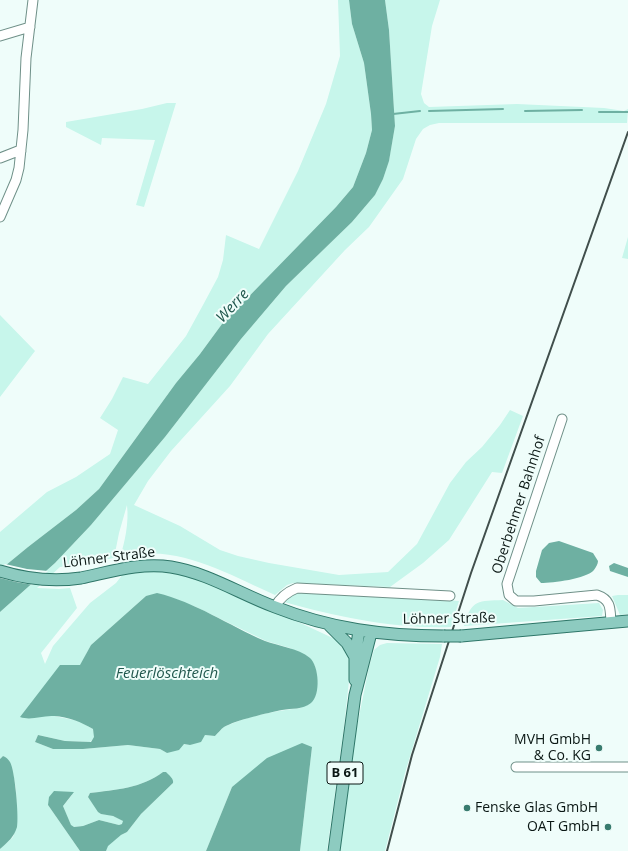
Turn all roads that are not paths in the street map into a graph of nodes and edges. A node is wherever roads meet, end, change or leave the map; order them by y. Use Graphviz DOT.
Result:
graph roads {
  1 [pos="33,0"];
  2 [pos="30,27"];
  3 [pos="0,36"];
  4 [pos="21,151"];
  5 [pos="0,158"];
  6 [pos="0,217"];
  7 [pos="562,419"];
  8 [pos="0,571"];
  9 [pos="450,596"];
  10 [pos="275,607"];
  11 [pos="628,621"];
  12 [pos="611,623"];
  13 [pos="329,625"];
  14 [pos="359,631"];
  15 [pos="371,633"];
  16 [pos="355,657"];
  17 [pos="355,695"];
  18 [pos="516,767"];
  19 [pos="628,767"];
  20 [pos="334,851"];
  1 -- 2 [label="street"];
  2 -- 3 [label="street"];
  2 -- 4 [label="street"];
  4 -- 5 [label="street"];
  4 -- 6 [label="street"];
  7 -- 12 [label="street, Oberbehmer Bahnhof"];
  8 -- 10 [label="main road, Löhner Straße"];
  9 -- 10 [label="street, Löhner Straße"];
  10 -- 13 [label="main road, Löhner Straße"];
  11 -- 12 [label="main road, Löhner Straße"];
  12 -- 15 [label="main road, Löhner Straße, bridge"];
  13 -- 14 [label="main road, Löhner Straße"];
  13 -- 16 [label="main road"];
  14 -- 15 [label="main road, Löhner Straße"];
  14 -- 16 [label="main road, B 61"];
  15 -- 17 [label="main road, B 61"];
  16 -- 17 [label="main road, B 61"];
  17 -- 20 [label="main road, B 61"];
  18 -- 19 [label="street"];
}
